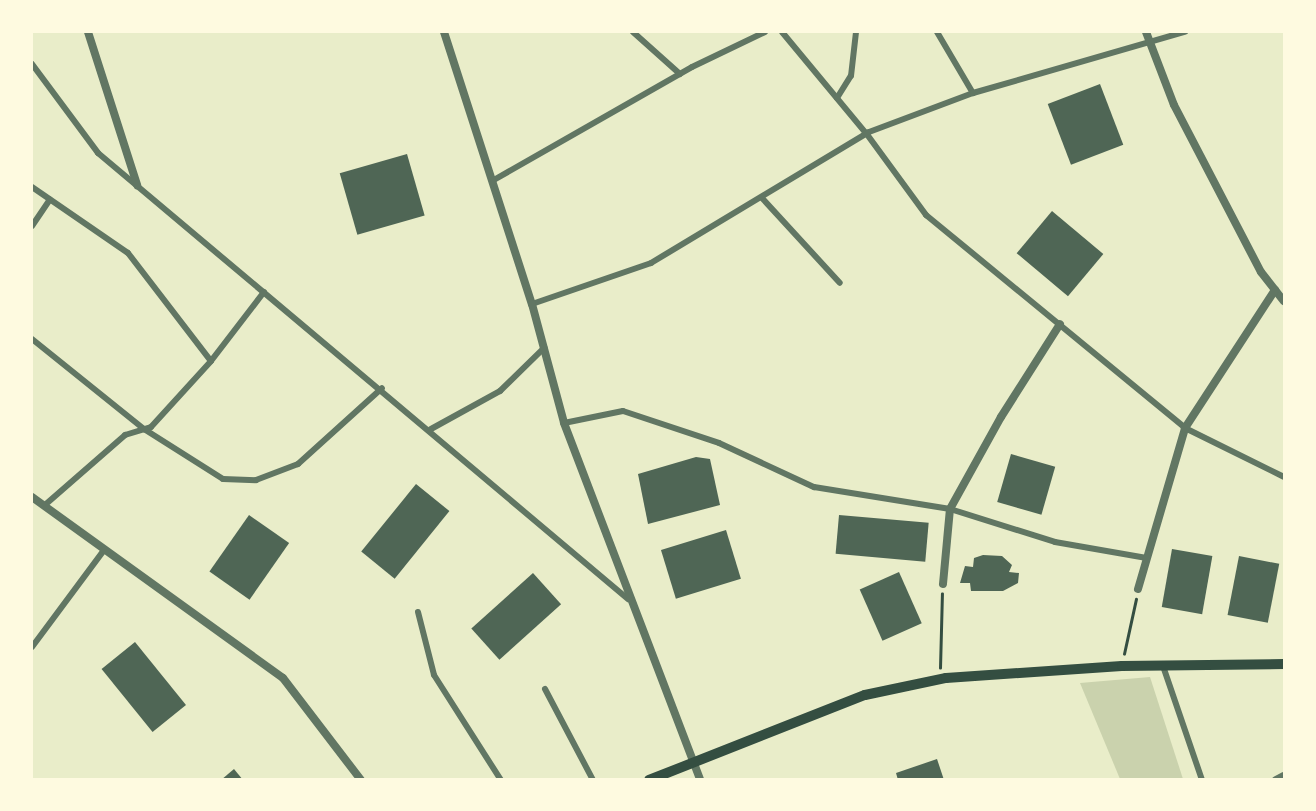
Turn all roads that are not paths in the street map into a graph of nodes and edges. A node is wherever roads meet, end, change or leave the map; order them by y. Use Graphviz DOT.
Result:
graph roads {
  1 [pos="91,32"];
  2 [pos="444,32"];
  3 [pos="633,32"];
  4 [pos="765,32"];
  5 [pos="782,32"];
  6 [pos="856,32"];
  7 [pos="937,32"];
  8 [pos="1185,32"];
  9 [pos="1148,36"];
  10 [pos="32,64"];
  11 [pos="680,74"];
  12 [pos="973,93"];
  13 [pos="837,98"];
  14 [pos="866,133"];
  15 [pos="492,181"];
  16 [pos="137,185"];
  17 [pos="32,187"];
  18 [pos="762,198"];
  19 [pos="50,199"];
  20 [pos="32,226"];
  21 [pos="840,283"];
  22 [pos="1284,285"];
  23 [pos="1275,290"];
  24 [pos="264,292"];
  25 [pos="1284,301"];
  26 [pos="532,304"];
  27 [pos="1060,324"];
  28 [pos="32,339"];
  29 [pos="544,348"];
  30 [pos="211,361"];
  31 [pos="382,388"];
  32 [pos="564,423"];
  33 [pos="1185,428"];
  34 [pos="144,429"];
  35 [pos="430,429"];
  36 [pos="1284,477"];
  37 [pos="32,497"];
  38 [pos="46,504"];
  39 [pos="950,509"];
  40 [pos="103,550"];
  41 [pos="1147,558"];
  42 [pos="943,584"];
  43 [pos="1138,589"];
  44 [pos="628,599"];
  45 [pos="418,612"];
  46 [pos="32,647"];
  47 [pos="1284,664"];
  48 [pos="1163,666"];
  49 [pos="545,689"];
  50 [pos="691,761"];
  51 [pos="1284,776"];
  52 [pos="362,779"];
  53 [pos="501,779"];
  54 [pos="593,779"];
  55 [pos="649,779"];
  56 [pos="700,779"];
  57 [pos="1202,779"];
  58 [pos="1276,779"];
  1 -- 16 [label="street"];
  2 -- 15 [label="street"];
  3 -- 11 [label="street"];
  4 -- 11 [label="street"];
  5 -- 13 [label="street"];
  6 -- 13 [label="street"];
  7 -- 12 [label="street"];
  8 -- 9 [label="street"];
  9 -- 12 [label="street"];
  9 -- 23 [label="street"];
  10 -- 16 [label="street"];
  11 -- 15 [label="street"];
  12 -- 14 [label="street"];
  13 -- 14 [label="street"];
  14 -- 18 [label="street"];
  14 -- 27 [label="street"];
  15 -- 26 [label="street"];
  16 -- 24 [label="street"];
  17 -- 19 [label="street"];
  18 -- 21 [label="street"];
  18 -- 26 [label="street"];
  19 -- 20 [label="street"];
  19 -- 30 [label="street"];
  22 -- 23 [label="street"];
  23 -- 25 [label="street"];
  23 -- 33 [label="street"];
  24 -- 30 [label="street"];
  24 -- 31 [label="street"];
  26 -- 29 [label="street"];
  27 -- 33 [label="street"];
  27 -- 39 [label="street"];
  28 -- 34 [label="street"];
  29 -- 32 [label="street"];
  29 -- 35 [label="street"];
  30 -- 34 [label="street"];
  31 -- 34 [label="street"];
  31 -- 35 [label="street"];
  32 -- 39 [label="street"];
  32 -- 44 [label="street"];
  33 -- 36 [label="street"];
  33 -- 41 [label="street"];
  34 -- 38 [label="street"];
  35 -- 44 [label="street"];
  37 -- 38 [label="street"];
  38 -- 40 [label="street"];
  39 -- 41 [label="street"];
  39 -- 42 [label="street"];
  40 -- 46 [label="street"];
  40 -- 52 [label="street"];
  41 -- 43 [label="street"];
  44 -- 50 [label="street"];
  45 -- 53 [label="street"];
  47 -- 48 [label="main road"];
  48 -- 50 [label="main road"];
  48 -- 57 [label="street"];
  49 -- 54 [label="street"];
  50 -- 55 [label="main road"];
  50 -- 56 [label="street"];
  51 -- 58 [label="street"];
}
